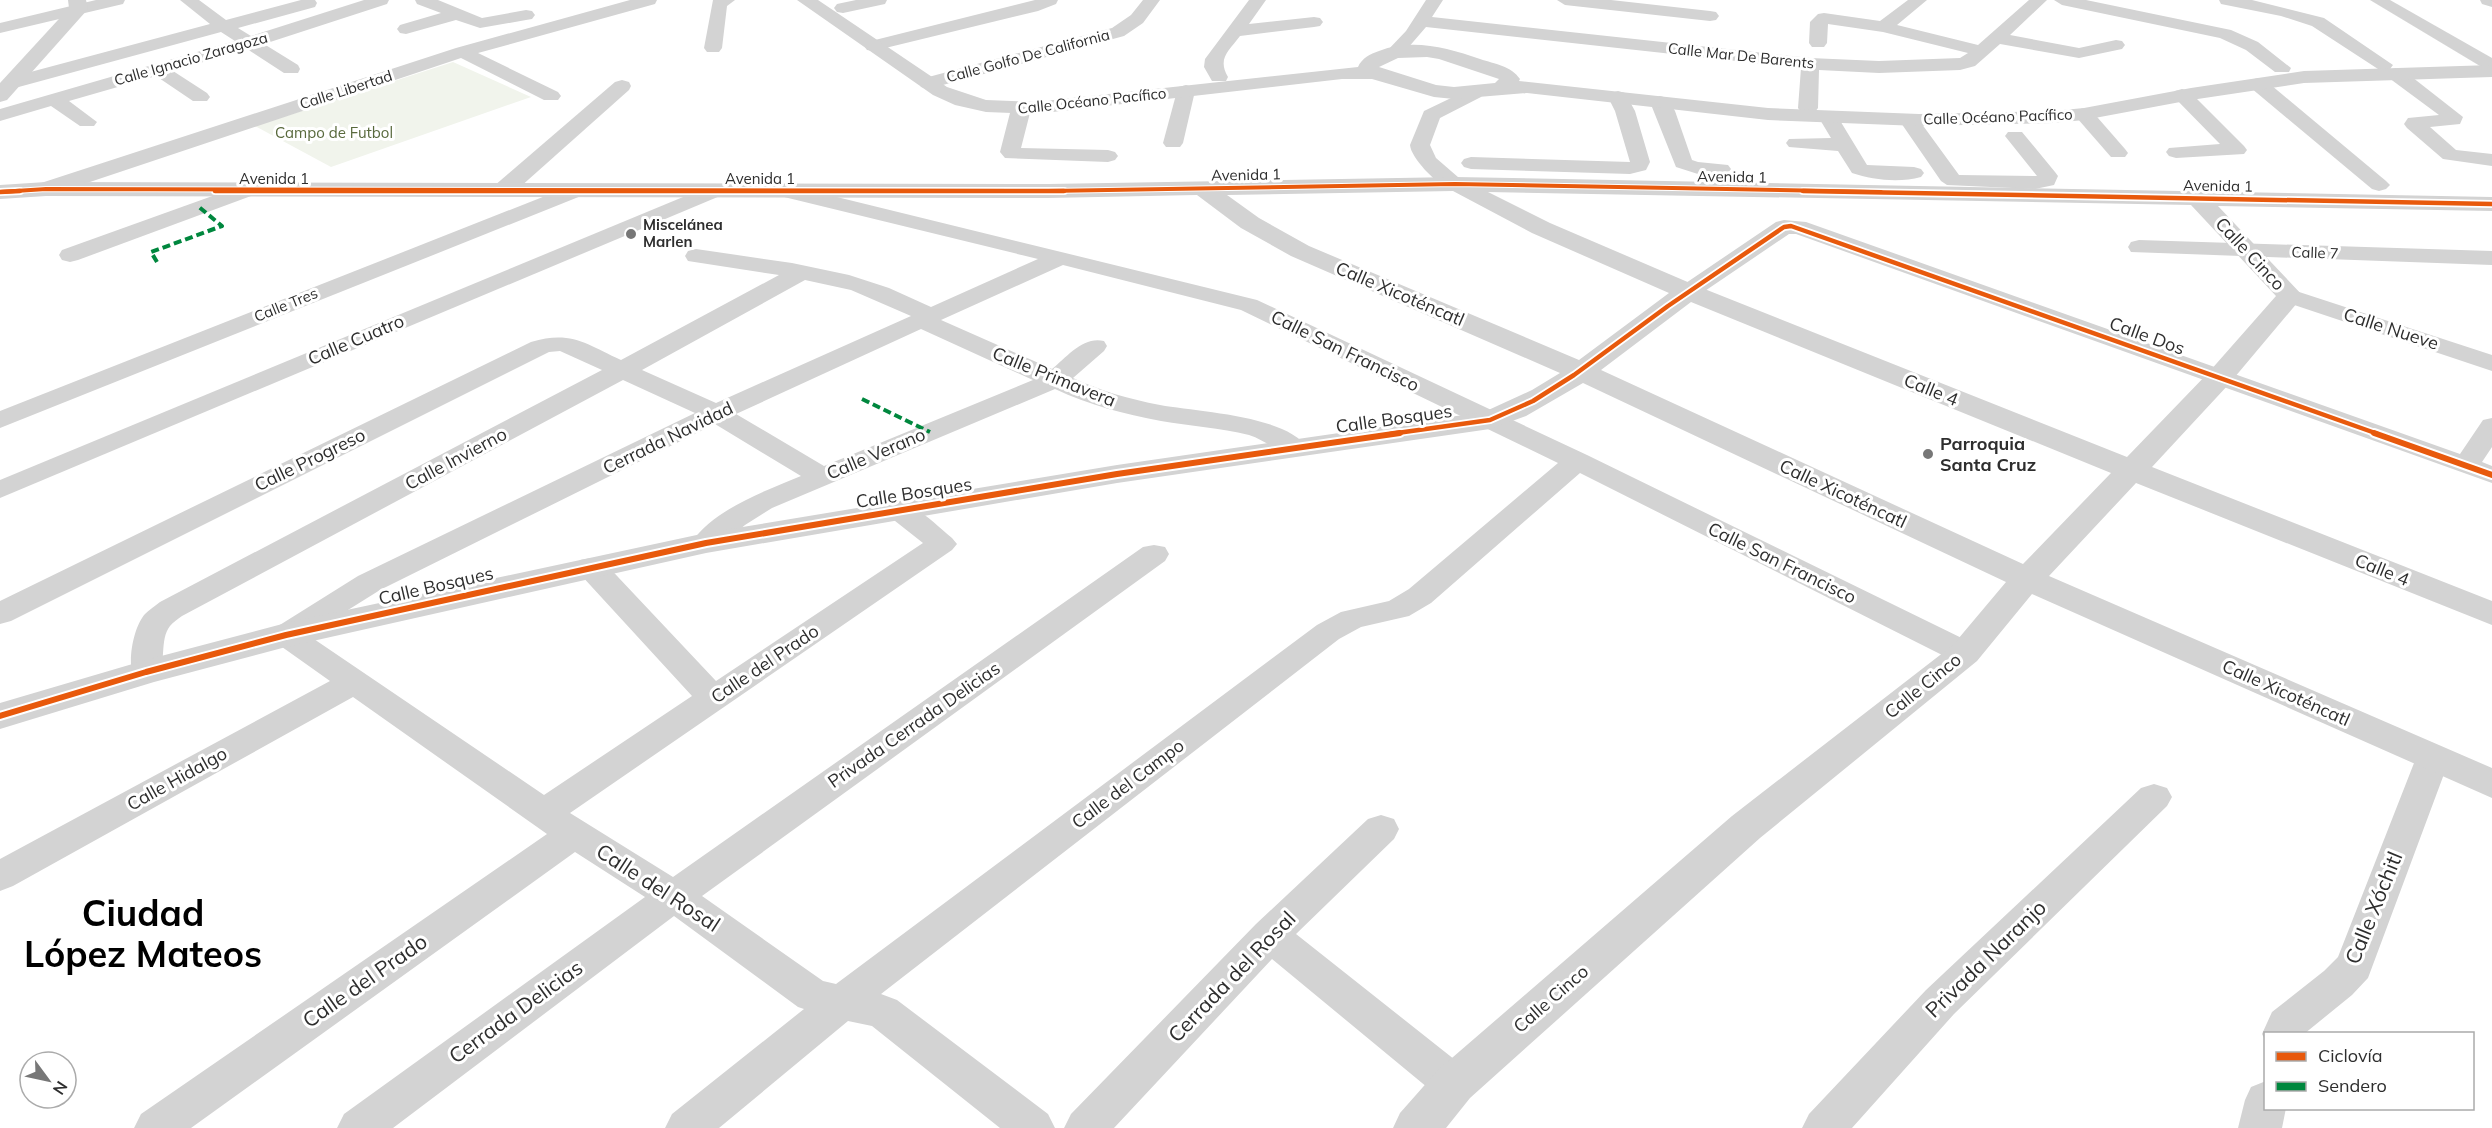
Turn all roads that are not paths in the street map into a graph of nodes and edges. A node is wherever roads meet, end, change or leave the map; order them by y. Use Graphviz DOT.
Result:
graph roads {
  1 [pos="117,0"];
  2 [pos="188,0"];
  3 [pos="321,0"];
  4 [pos="335,0"];
  5 [pos="381,0"];
  6 [pos="600,0"];
  7 [pos="649,0"];
  8 [pos="727,0"];
  9 [pos="806,0"];
  10 [pos="879,0"];
  11 [pos="1050,0"];
  12 [pos="1152,0"];
  13 [pos="1258,0"];
  14 [pos="1435,0"];
  15 [pos="1565,0"];
  16 [pos="1918,0"];
  17 [pos="2039,0"];
  18 [pos="2066,0"];
  19 [pos="2227,0"];
  20 [pos="2378,0"];
  21 [pos="78,4"];
  22 [pos="837,4"];
  23 [pos="441,5"];
  24 [pos="352,9"];
  25 [pos="1314,22"];
  26 [pos="223,26"];
  27 [pos="1418,27"];
  28 [pos="1883,27"];
  29 [pos="0,28"];
  30 [pos="406,29"];
  31 [pos="1237,31"];
  32 [pos="1997,38"];
  33 [pos="1818,43"];
  34 [pos="250,44"];
  35 [pos="882,44"];
  36 [pos="2116,45"];
  37 [pos="713,48"];
  38 [pos="1981,51"];
  39 [pos="462,52"];
  40 [pos="1442,52"];
  41 [pos="1703,52"];
  42 [pos="1381,61"];
  43 [pos="1810,64"];
  44 [pos="2282,68"];
  45 [pos="158,69"];
  46 [pos="291,69"];
  47 [pos="2390,70"];
  48 [pos="2488,70"];
  49 [pos="1219,76"];
  50 [pos="937,80"];
  51 [pos="1505,80"];
  52 [pos="2258,84"];
  53 [pos="622,86"];
  54 [pos="1419,86"];
  55 [pos="1171,90"];
  56 [pos="5,91"];
  57 [pos="1474,93"];
  58 [pos="2182,95"];
  59 [pos="551,96"];
  60 [pos="200,97"];
  61 [pos="1618,97"];
  62 [pos="53,99"];
  63 [pos="1660,102"];
  64 [pos="1808,108"];
  65 [pos="1022,109"];
  66 [pos="2021,113"];
  67 [pos="0,114"];
  68 [pos="2084,114"];
  69 [pos="1431,116"];
  70 [pos="1829,118"];
  71 [pos="1909,120"];
  72 [pos="87,122"];
  73 [pos="2015,136"];
  74 [pos="1173,143"];
  75 [pos="1796,143"];
  76 [pos="1844,145"];
  77 [pos="2176,152"];
  78 [pos="2118,153"];
  79 [pos="1108,156"];
  80 [pos="2492,160"];
  81 [pos="1721,169"];
  82 [pos="1914,173"];
  83 [pos="1463,174"];
  84 [pos="2379,184"];
  85 [pos="1202,188"];
  86 [pos="46,189"];
  87 [pos="243,191"];
  88 [pos="502,191"];
  89 [pos="573,191"];
  90 [pos="712,191"];
  91 [pos="788,191"];
  92 [pos="0,192"];
  93 [pos="2196,197"];
  94 [pos="2492,204"];
  95 [pos="1791,226"];
  96 [pos="2139,247"];
  97 [pos="2247,251"];
  98 [pos="70,255"];
  99 [pos="696,256"];
  100 [pos="1059,258"];
  101 [pos="2492,258"];
  102 [pos="802,272"];
  103 [pos="1688,292"];
  104 [pos="2290,296"];
  105 [pos="925,318"];
  106 [pos="1095,345"];
  107 [pos="2492,363"];
  108 [pos="624,369"];
  109 [pos="1580,371"];
  110 [pos="2219,378"];
  111 [pos="1055,380"];
  112 [pos="717,413"];
  113 [pos="0,420"];
  114 [pos="1490,420"];
  115 [pos="2492,426"];
  116 [pos="1294,448"];
  117 [pos="1577,461"];
  118 [pos="2466,466"];
  119 [pos="2131,470"];
  120 [pos="2492,475"];
  121 [pos="822,477"];
  122 [pos="0,490"];
  123 [pos="900,511"];
  124 [pos="706,543"];
  125 [pos="1154,554"];
  126 [pos="591,567"];
  127 [pos="2028,579"];
  128 [pos="0,614"];
  129 [pos="2492,614"];
  130 [pos="286,635"];
  131 [pos="1965,653"];
  132 [pos="146,672"];
  133 [pos="354,682"];
  134 [pos="714,699"];
  135 [pos="0,716"];
  136 [pos="2433,758"];
  137 [pos="2492,784"];
  138 [pos="2154,797"];
  139 [pos="559,823"];
  140 [pos="1381,829"];
  141 [pos="0,876"];
  142 [pos="674,896"];
  143 [pos="1270,935"];
  144 [pos="842,1002"];
  145 [pos="2283,1032"];
  146 [pos="1454,1084"];
  147 [pos="2264,1106"];
  148 [pos="156,1128"];
  149 [pos="359,1128"];
  150 [pos="687,1128"];
  151 [pos="1033,1128"];
  152 [pos="1086,1128"];
  153 [pos="1417,1128"];
  154 [pos="1824,1128"];
  155 [pos="2260,1128"];
  1 -- 21 [label="street"];
  2 -- 26 [label="street"];
  3 -- 26 [label="street"];
  4 -- 24 [label="street"];
  5 -- 24 [label="street, Calle Ignacio Zaragoza"];
  6 -- 23 [label="street"];
  7 -- 39 [label="street, Calle Libertad"];
  8 -- 37 [label="street"];
  9 -- 35 [label="street, Calle Océano Pacífico"];
  10 -- 22 [label="street"];
  11 -- 35 [label="street"];
  12 -- 50 [label="street, Calle Golfo De California"];
  13 -- 31 [label="street"];
  14 -- 27 [label="street"];
  15 -- 41 [label="street"];
  16 -- 28 [label="street"];
  17 -- 32 [label="street, Calle Mar De Barents"];
  18 -- 44 [label="street"];
  19 -- 47 [label="street"];
  20 -- 48 [label="street"];
  21 -- 29 [label="street"];
  21 -- 56 [label="street"];
  22 -- 35 [label="street, Calle Océano Pacífico"];
  23 -- 30 [label="street"];
  24 -- 34 [label="street, Calle Ignacio Zaragoza"];
  25 -- 31 [label="street"];
  26 -- 34 [label="street"];
  26 -- 56 [label="street"];
  27 -- 40 [label="street"];
  27 -- 41 [label="street, Calle Mar De Barents"];
  27 -- 42 [label="street"];
  28 -- 33 [label="street"];
  28 -- 38 [label="street"];
  31 -- 49 [label="street"];
  32 -- 36 [label="street"];
  32 -- 38 [label="street, Calle Mar De Barents"];
  34 -- 45 [label="street, Calle Ignacio Zaragoza"];
  34 -- 46 [label="street"];
  35 -- 50 [label="street, Calle Océano Pacífico"];
  38 -- 43 [label="street, Calle Mar De Barents"];
  39 -- 59 [label="street"];
  39 -- 86 [label="street, Calle Libertad"];
  40 -- 42 [label="street"];
  40 -- 51 [label="street"];
  41 -- 43 [label="street, Calle Mar De Barents"];
  42 -- 49 [label="street, Calle Océano Pacífico"];
  42 -- 54 [label="street"];
  42 -- 55 [label="street, Calle Océano Pacífico"];
  43 -- 64 [label="street"];
  44 -- 47 [label="street, Calle Océano Pacífico"];
  44 -- 66 [label="street, Calle Océano Pacífico"];
  45 -- 60 [label="street"];
  45 -- 62 [label="street, Calle Ignacio Zaragoza"];
  47 -- 48 [label="street, Calle Océano Pacífico"];
  47 -- 52 [label="street, Calle Océano Pacífico"];
  47 -- 80 [label="street"];
  49 -- 55 [label="street, Calle Océano Pacífico"];
  50 -- 55 [label="street, Calle Océano Pacífico"];
  50 -- 65 [label="street, Calle Océano Pacífico"];
  51 -- 57 [label="street"];
  51 -- 61 [label="street, Calle Océano Pacífico"];
  51 -- 64 [label="street, Calle Océano Pacífico"];
  52 -- 58 [label="street, Calle Océano Pacífico"];
  52 -- 84 [label="street"];
  53 -- 88 [label="street"];
  54 -- 57 [label="street"];
  54 -- 69 [label="street"];
  55 -- 65 [label="street, Calle Océano Pacífico"];
  55 -- 74 [label="street"];
  57 -- 69 [label="street"];
  58 -- 68 [label="street, Calle Océano Pacífico"];
  58 -- 77 [label="street"];
  61 -- 63 [label="street, Calle Océano Pacífico"];
  61 -- 83 [label="street"];
  62 -- 67 [label="street, Calle Ignacio Zaragoza"];
  62 -- 72 [label="street"];
  63 -- 70 [label="street, Calle Océano Pacífico"];
  63 -- 81 [label="street"];
  64 -- 66 [label="street, Calle Océano Pacífico"];
  65 -- 79 [label="street"];
  66 -- 68 [label="street, Calle Océano Pacífico"];
  66 -- 71 [label="street, Calle Océano Pacífico"];
  68 -- 78 [label="street"];
  69 -- 83 [label="street, Calle 4"];
  70 -- 71 [label="street, Calle Océano Pacífico"];
  70 -- 76 [label="street"];
  71 -- 73 [label="street"];
  75 -- 76 [label="street"];
  76 -- 82 [label="street"];
  83 -- 85 [label="street, Avenida 1"];
  83 -- 93 [label="street, Avenida 1"];
  83 -- 103 [label="street, Calle 4"];
  85 -- 91 [label="street, Avenida 1"];
  85 -- 109 [label="street, Calle Xicoténcatl"];
  86 -- 87 [label="street, Avenida 1"];
  86 -- 92 [label="street, Avenida 1"];
  87 -- 88 [label="street, Avenida 1"];
  87 -- 98 [label="street"];
  88 -- 89 [label="street, Avenida 1"];
  89 -- 90 [label="street, Avenida 1"];
  89 -- 113 [label="street, Calle Tres"];
  90 -- 91 [label="street, Avenida 1"];
  90 -- 122 [label="street, Calle Cuatro"];
  91 -- 100 [label="street, Calle San Francisco"];
  93 -- 94 [label="street, Avenida 1"];
  93 -- 97 [label="street, Calle Cinco"];
  95 -- 103 [label="street, Calle Bosques"];
  95 -- 110 [label="street, Calle Dos"];
  96 -- 97 [label="street, Calle 7"];
  97 -- 101 [label="street, Calle 7"];
  97 -- 104 [label="street, Calle Cinco"];
  99 -- 102 [label="street, Calle Primavera"];
  100 -- 105 [label="street, Cerrada Navidad"];
  100 -- 114 [label="street, Calle San Francisco"];
  102 -- 105 [label="street, Calle Primavera"];
  102 -- 108 [label="street, Calle Invierno"];
  103 -- 109 [label="street, Calle Bosques"];
  103 -- 119 [label="street, Calle 4"];
  104 -- 107 [label="street, Calle Nueve"];
  104 -- 110 [label="street, Calle Cinco"];
  105 -- 111 [label="street, Calle Primavera"];
  105 -- 112 [label="street, Cerrada Navidad"];
  106 -- 111 [label="street, Calle Verano"];
  108 -- 112 [label="street, Calle Progreso"];
  108 -- 128 [label="street, Calle Progreso"];
  108 -- 132 [label="street, Calle Invierno"];
  109 -- 114 [label="street, Calle Bosques"];
  109 -- 127 [label="street, Calle Xicoténcatl"];
  110 -- 118 [label="street, Calle Dos"];
  110 -- 119 [label="street, Calle Cinco"];
  111 -- 116 [label="street, Calle Primavera"];
  111 -- 121 [label="street, Calle Verano"];
  112 -- 121 [label="street, Calle Progreso"];
  112 -- 130 [label="street, Cerrada Navidad"];
  114 -- 116 [label="street, Calle Bosques"];
  114 -- 117 [label="street, Calle San Francisco"];
  115 -- 118 [label="street"];
  116 -- 123 [label="street, Calle Bosques"];
  117 -- 131 [label="street, Calle San Francisco"];
  117 -- 144 [label="street, Calle del Campo"];
  118 -- 120 [label="street, Calle Dos"];
  119 -- 127 [label="street, Calle Cinco"];
  119 -- 129 [label="street, Calle 4"];
  121 -- 124 [label="street, Calle Verano"];
  123 -- 124 [label="street, Calle Bosques"];
  123 -- 134 [label="street, Calle del Prado"];
  124 -- 126 [label="street, Calle Bosques"];
  125 -- 142 [label="street, Privada Cerrada Delicias"];
  126 -- 130 [label="street, Calle Bosques"];
  126 -- 134 [label="street"];
  127 -- 131 [label="street, Calle Cinco"];
  127 -- 136 [label="street, Calle Xicoténcatl"];
  130 -- 132 [label="street, Calle Bosques"];
  130 -- 133 [label="street, Calle del Rosal"];
  131 -- 146 [label="street, Calle Cinco"];
  132 -- 135 [label="street, Calle Bosques"];
  133 -- 139 [label="street, Calle del Rosal"];
  133 -- 141 [label="street, Calle Hidalgo"];
  134 -- 139 [label="street, Calle del Prado"];
  136 -- 137 [label="street, Calle Xicoténcatl"];
  136 -- 145 [label="street, Calle Xóchitl"];
  138 -- 154 [label="street, Privada Naranjo"];
  139 -- 142 [label="street, Calle del Rosal"];
  139 -- 148 [label="street, Calle del Prado"];
  140 -- 143 [label="street, Cerrada del Rosal"];
  142 -- 144 [label="street, Calle del Rosal"];
  142 -- 149 [label="street, Cerrada Delicias"];
  143 -- 146 [label="street"];
  143 -- 152 [label="street, Cerrada del Rosal"];
  144 -- 150 [label="street, Calle del Campo"];
  144 -- 151 [label="street, Calle del Rosal"];
  146 -- 153 [label="street, Calle Cinco"];
  147 -- 155 [label="street"];
}
